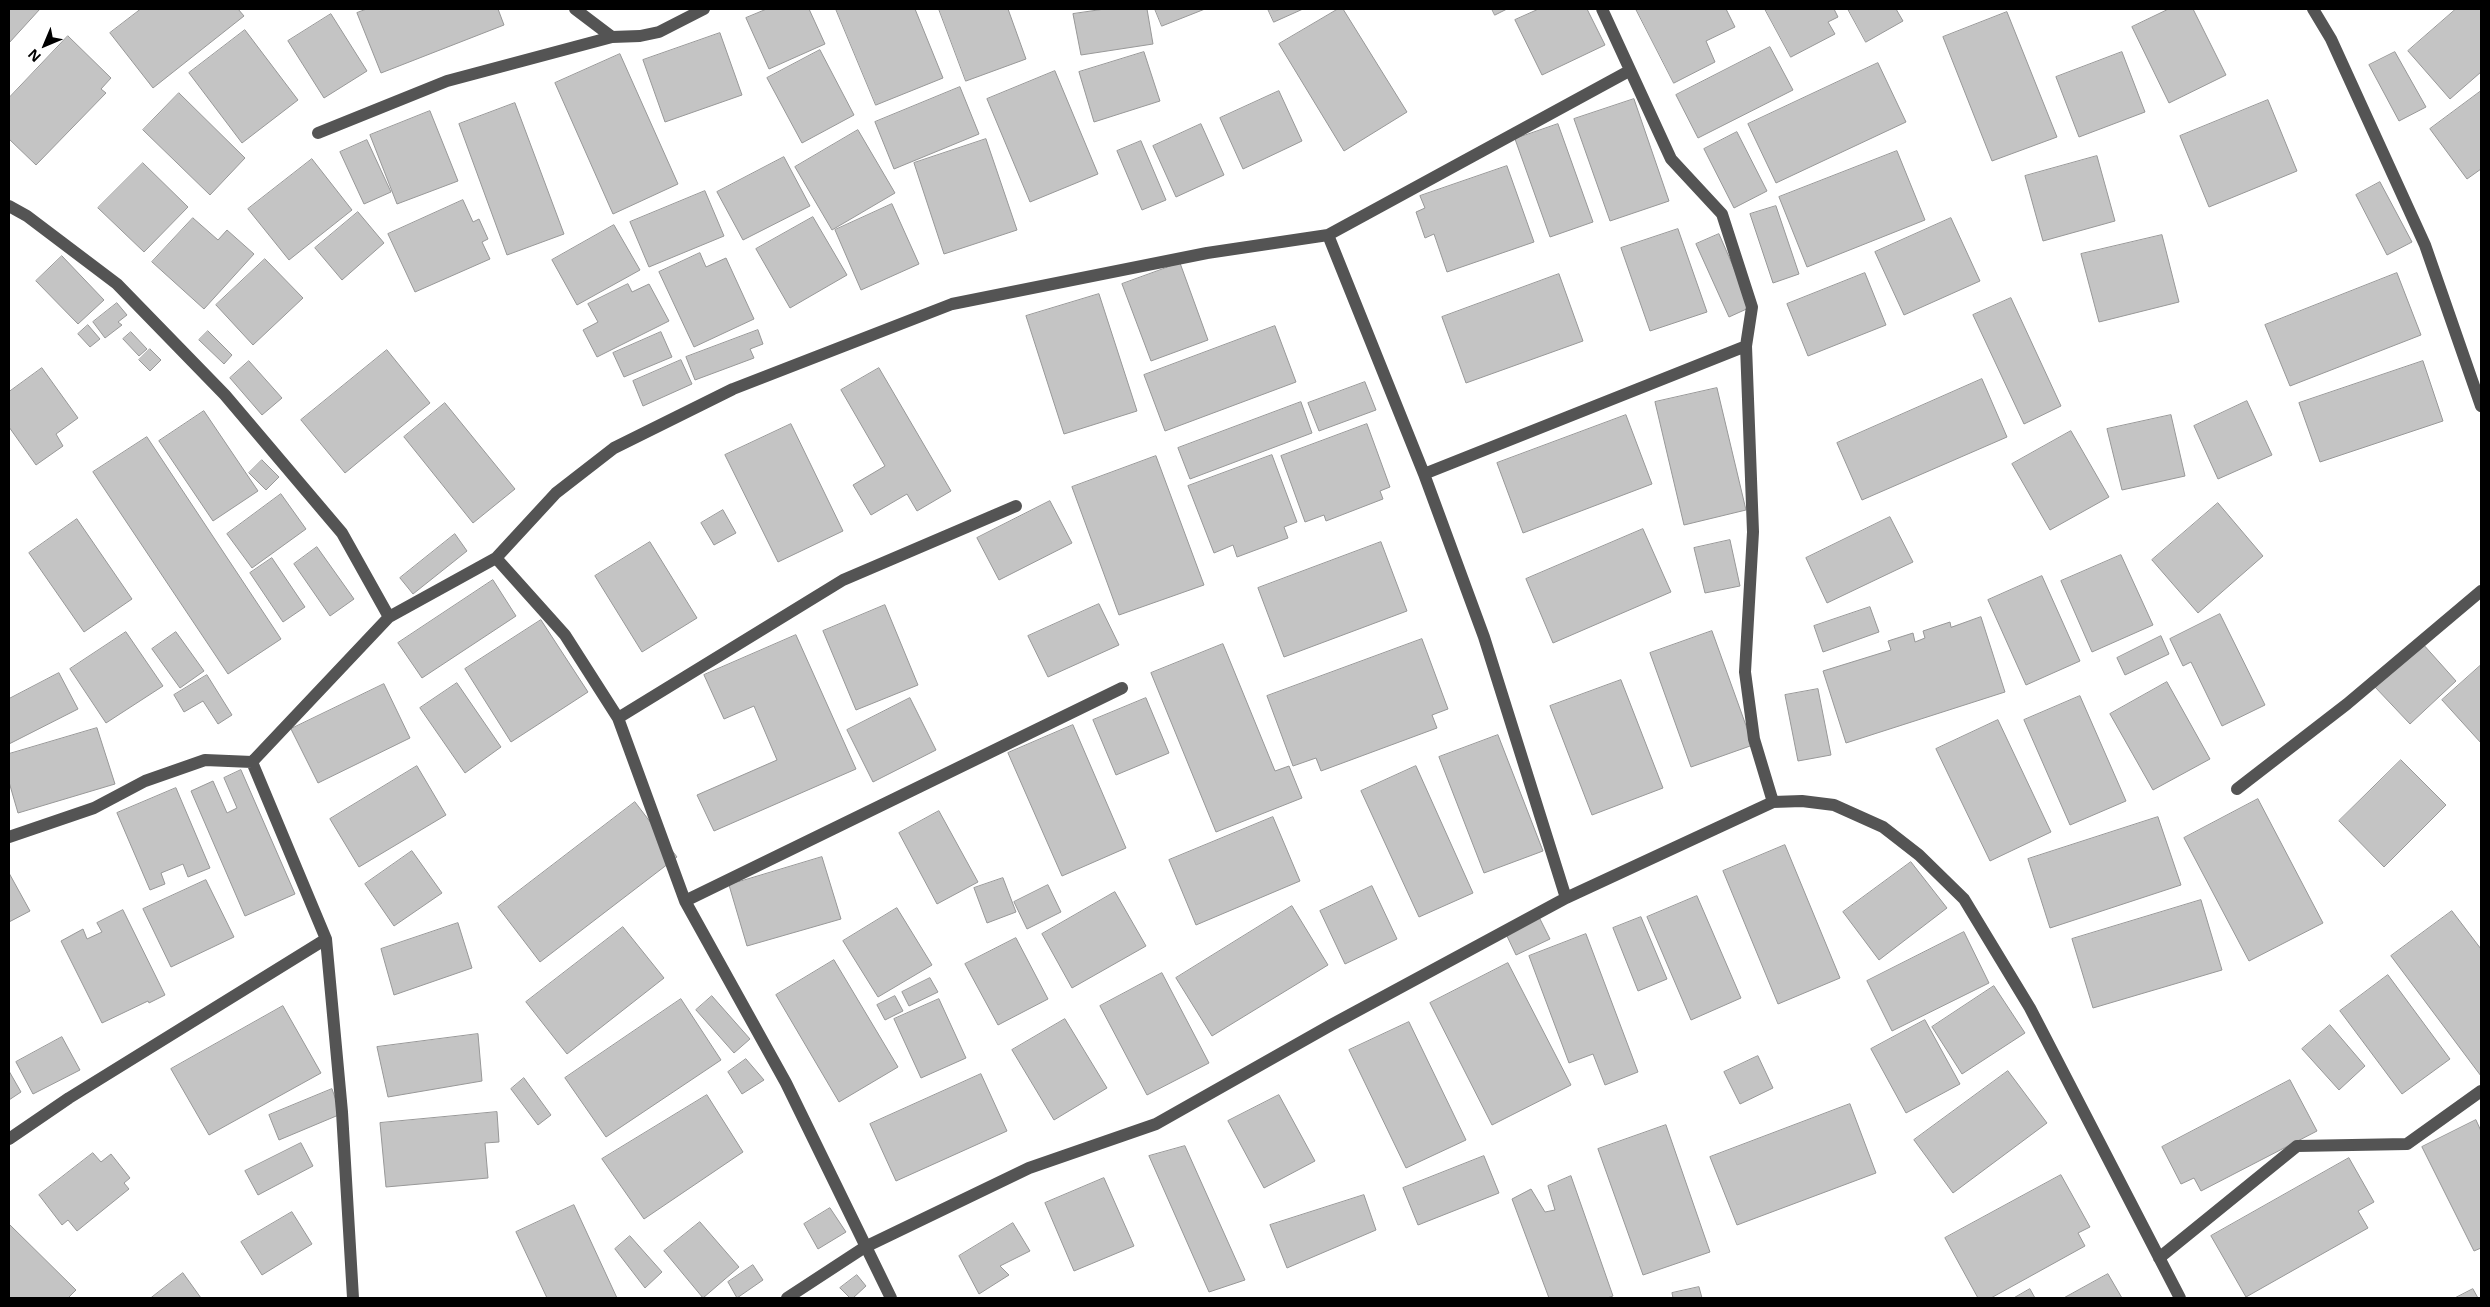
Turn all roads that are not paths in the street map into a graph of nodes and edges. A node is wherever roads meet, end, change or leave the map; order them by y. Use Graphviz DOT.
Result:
graph roads {
  1 [pos="575,9"];
  2 [pos="704,9"];
  3 [pos="1602,9"];
  4 [pos="2313,9"];
  5 [pos="612,37"];
  6 [pos="1629,71"];
  7 [pos="318,133"];
  8 [pos="9,206"];
  9 [pos="1328,235"];
  10 [pos="1746,346"];
  11 [pos="2481,406"];
  12 [pos="1424,474"];
  13 [pos="1016,506"];
  14 [pos="496,558"];
  15 [pos="2481,591"];
  16 [pos="390,617"];
  17 [pos="1122,688"];
  18 [pos="618,718"];
  19 [pos="252,762"];
  20 [pos="2237,789"];
  21 [pos="1773,802"];
  22 [pos="9,837"];
  23 [pos="1566,898"];
  24 [pos="685,901"];
  25 [pos="326,939"];
  26 [pos="2481,1091"];
  27 [pos="9,1139"];
  28 [pos="865,1246"];
  29 [pos="2159,1258"];
  30 [pos="353,1298"];
  31 [pos="787,1298"];
  32 [pos="891,1298"];
  33 [pos="2180,1298"];
  1 -- 5 [label="street"];
  2 -- 5 [label="street"];
  3 -- 6 [label="street"];
  4 -- 11 [label="street"];
  5 -- 7 [label="street"];
  6 -- 9 [label="street"];
  6 -- 10 [label="street"];
  8 -- 16 [label="street"];
  9 -- 12 [label="street"];
  9 -- 14 [label="street"];
  10 -- 12 [label="street"];
  10 -- 21 [label="street"];
  12 -- 23 [label="street"];
  13 -- 18 [label="street"];
  14 -- 16 [label="street"];
  14 -- 18 [label="street"];
  15 -- 20 [label="street"];
  16 -- 19 [label="street"];
  17 -- 24 [label="street"];
  18 -- 24 [label="street"];
  19 -- 22 [label="street"];
  19 -- 25 [label="street"];
  21 -- 23 [label="street"];
  21 -- 29 [label="street"];
  23 -- 28 [label="street"];
  24 -- 28 [label="street"];
  25 -- 27 [label="street"];
  25 -- 30 [label="street"];
  26 -- 29 [label="street"];
  28 -- 31 [label="street"];
  28 -- 32 [label="street"];
  29 -- 33 [label="street"];
}
